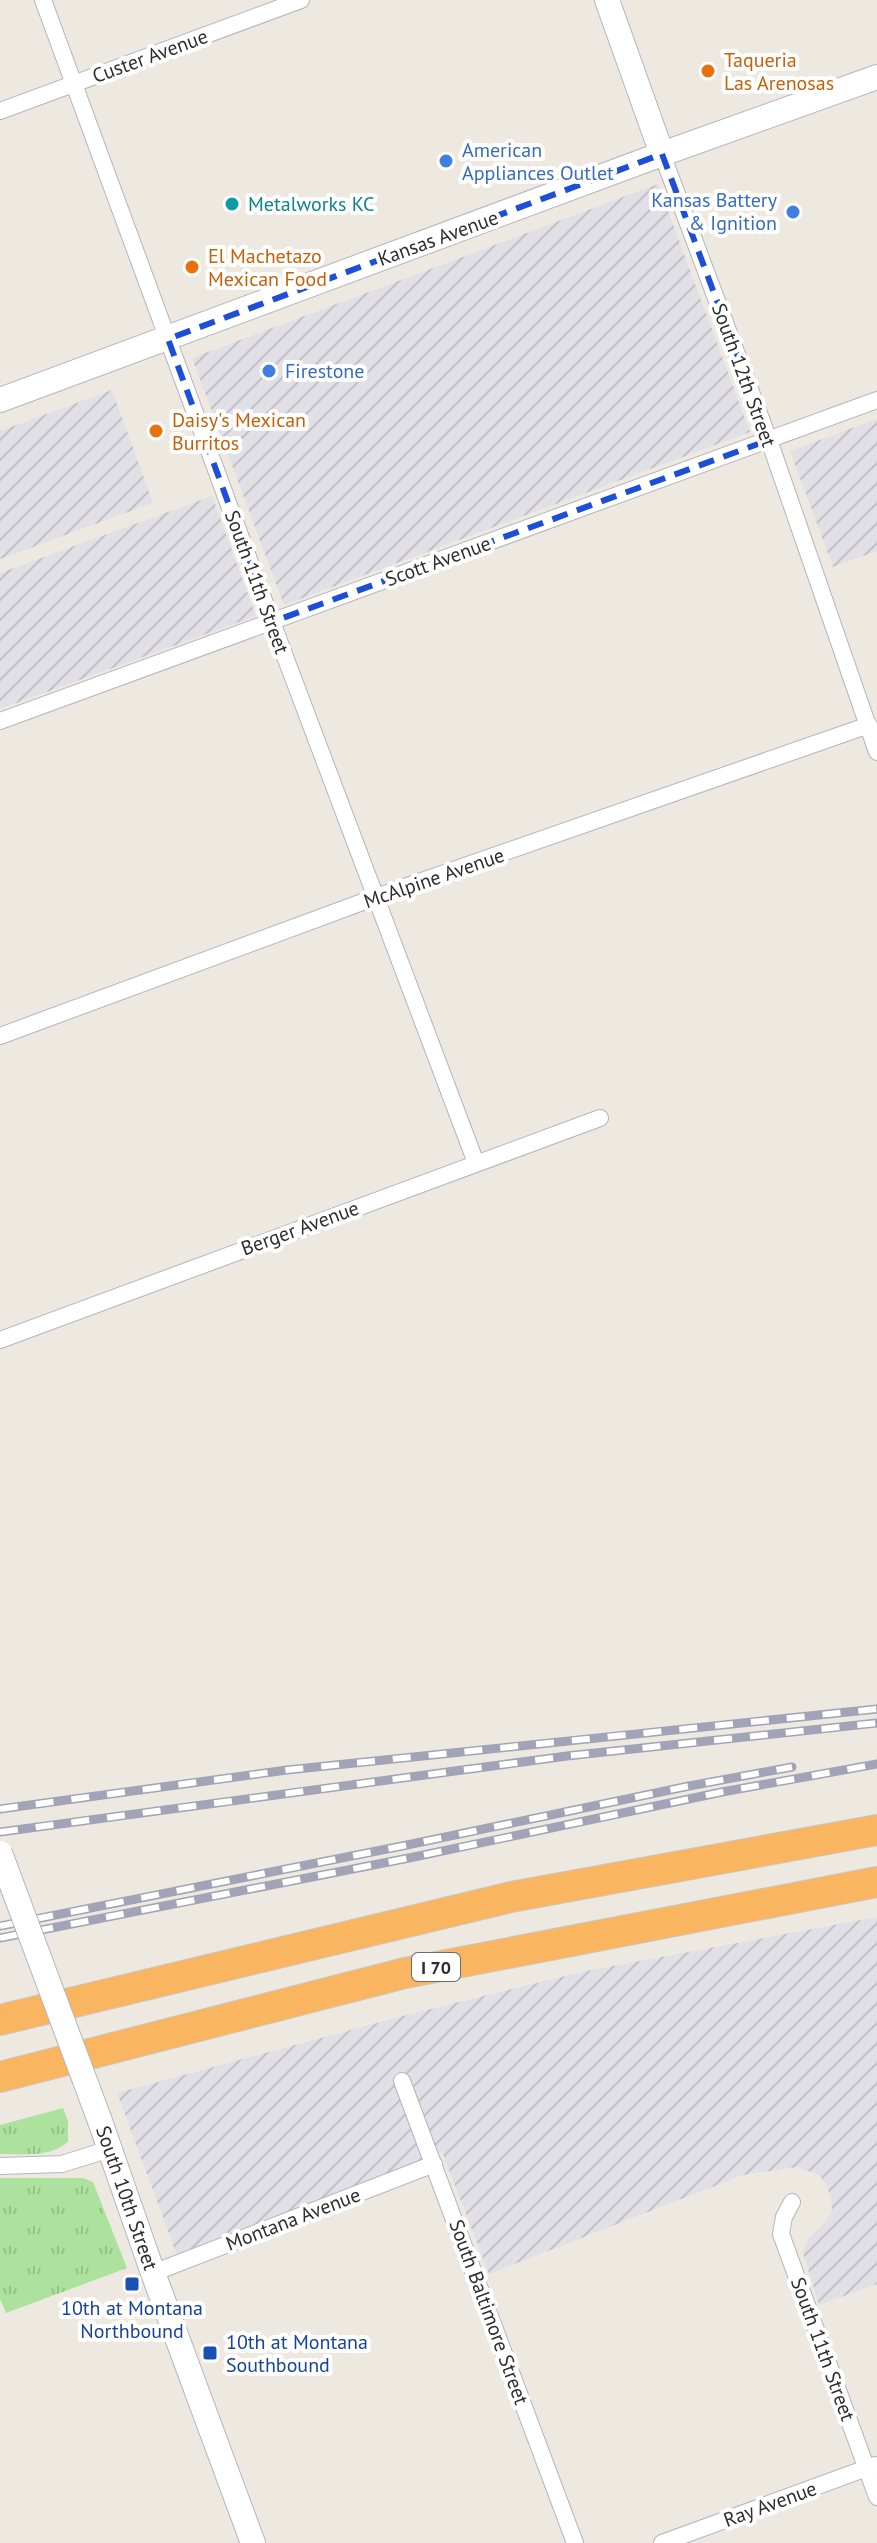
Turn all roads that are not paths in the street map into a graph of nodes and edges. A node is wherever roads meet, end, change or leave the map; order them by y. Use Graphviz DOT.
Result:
graph roads {
  1 [pos="43,0"];
  2 [pos="301,0"];
  3 [pos="607,0"];
  4 [pos="877,77"];
  5 [pos="73,85"];
  6 [pos="0,111"];
  7 [pos="662,154"];
  8 [pos="168,339"];
  9 [pos="0,400"];
  10 [pos="877,400"];
  11 [pos="769,440"];
  12 [pos="272,622"];
  13 [pos="0,721"];
  14 [pos="869,725"];
  15 [pos="877,752"];
  16 [pos="376,897"];
  17 [pos="0,1036"];
  18 [pos="600,1118"];
  19 [pos="476,1163"];
  20 [pos="0,1340"];
  21 [pos="877,1830"];
  22 [pos="0,1853"];
  23 [pos="877,1882"];
  24 [pos="0,2020"];
  25 [pos="0,2077"];
  26 [pos="402,2081"];
  27 [pos="110,2149"];
  28 [pos="434,2164"];
  29 [pos="0,2166"];
  30 [pos="792,2202"];
  31 [pos="153,2273"];
  32 [pos="872,2466"];
  33 [pos="877,2497"];
  34 [pos="253,2543"];
  35 [pos="575,2543"];
  36 [pos="662,2543"];
  1 -- 5 [label="street, South 11th Street"];
  2 -- 5 [label="street, Custer Avenue"];
  3 -- 7 [label="main road, South 12th Street"];
  4 -- 7 [label="main road, Kansas Avenue"];
  5 -- 6 [label="street, Custer Avenue"];
  5 -- 8 [label="street, South 11th Street"];
  7 -- 8 [label="main road, Kansas Avenue"];
  7 -- 11 [label="street, South 12th Street"];
  8 -- 9 [label="main road, Kansas Avenue"];
  8 -- 12 [label="street, South 11th Street"];
  10 -- 11 [label="street, Scott Avenue"];
  11 -- 12 [label="street, Scott Avenue"];
  11 -- 14 [label="street, South 12th Street"];
  12 -- 13 [label="street, Scott Avenue"];
  12 -- 16 [label="street, South 11th Street"];
  14 -- 15 [label="street, South 12th Street"];
  14 -- 16 [label="street, McAlpine Avenue"];
  16 -- 17 [label="street, McAlpine Avenue"];
  16 -- 19 [label="street, South 11th Street"];
  18 -- 19 [label="street, Berger Avenue"];
  19 -- 20 [label="street, Berger Avenue"];
  21 -- 24 [label="highway"];
  22 -- 27 [label="main road, South 10th Street, bridge"];
  23 -- 25 [label="highway, I 70"];
  26 -- 28 [label="street, South Baltimore Street"];
  27 -- 29 [label="street"];
  27 -- 31 [label="main road, South 10th Street"];
  28 -- 31 [label="street, Montana Avenue"];
  28 -- 35 [label="street, South Baltimore Street"];
  30 -- 32 [label="street, South 11th Street"];
  31 -- 34 [label="main road, South 10th Street"];
  32 -- 33 [label="street, South 11th Street"];
  32 -- 36 [label="street, Ray Avenue"];
}
